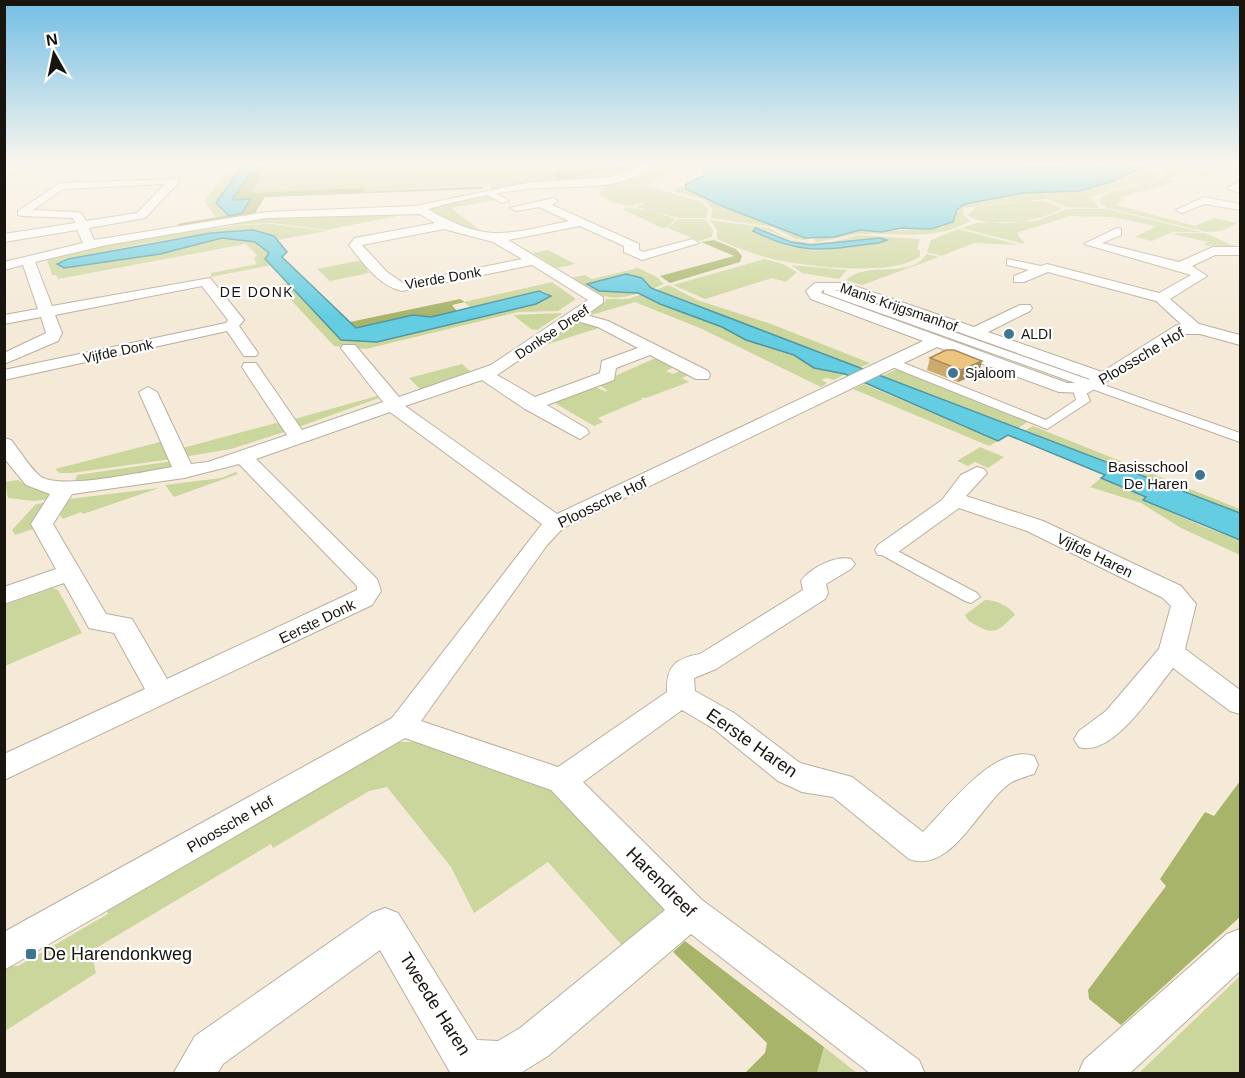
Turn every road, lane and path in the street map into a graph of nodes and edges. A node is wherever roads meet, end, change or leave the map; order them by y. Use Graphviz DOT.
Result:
graph roads {
  1 [pos="76,215"];
  2 [pos="142,215"];
  3 [pos="266,215"];
  4 [pos="427,215"];
  5 [pos="563,215"];
  6 [pos="578,223"];
  7 [pos="445,225"];
  8 [pos="81,226"];
  9 [pos="1117,232"];
  10 [pos="4,238"];
  11 [pos="497,239"];
  12 [pos="693,243"];
  13 [pos="90,245"];
  14 [pos="1240,251"];
  15 [pos="534,261"];
  16 [pos="28,262"];
  17 [pos="1012,262"];
  18 [pos="4,266"];
  19 [pos="1180,266"];
  20 [pos="1042,270"];
  21 [pos="1019,279"];
  22 [pos="828,291"];
  23 [pos="1161,298"];
  24 [pos="1025,308"];
  25 [pos="48,312"];
  26 [pos="574,316"];
  27 [pos="4,320"];
  28 [pos="231,326"];
  29 [pos="1194,328"];
  30 [pos="975,333"];
  31 [pos="936,340"];
  32 [pos="1240,340"];
  33 [pos="349,348"];
  34 [pos="651,349"];
  35 [pos="4,360"];
  36 [pos="891,362"];
  37 [pos="484,374"];
  38 [pos="4,375"];
  39 [pos="702,375"];
  40 [pos="1092,384"];
  41 [pos="148,392"];
  42 [pos="531,405"];
  43 [pos="393,406"];
  44 [pos="580,433"];
  45 [pos="1240,438"];
  46 [pos="300,439"];
  47 [pos="4,444"];
  48 [pos="244,458"];
  49 [pos="184,472"];
  50 [pos="26,473"];
  51 [pos="977,473"];
  52 [pos="4,480"];
  53 [pos="64,489"];
  54 [pos="953,499"];
  55 [pos="555,523"];
  56 [pos="886,550"];
  57 [pos="843,564"];
  58 [pos="70,572"];
  59 [pos="4,596"];
  60 [pos="971,597"];
  61 [pos="1171,652"];
  62 [pos="161,693"];
  63 [pos="681,696"];
  64 [pos="1240,704"];
  65 [pos="402,726"];
  66 [pos="1089,740"];
  67 [pos="1023,765"];
  68 [pos="4,768"];
  69 [pos="562,781"];
  70 [pos="690,912"];
  71 [pos="1240,946"];
  72 [pos="4,951"];
  73 [pos="193,1074"];
  74 [pos="905,1074"];
  75 [pos="1098,1074"];
  1 -- 8 [label="street"];
  2 -- 8 [label="street"];
  3 -- 13 [label="street, Donkse Dreef"];
  4 -- 7 [label="street, Donkse Dreef"];
  5 -- 6 [label="street"];
  6 -- 11 [label="street"];
  6 -- 12 [label="street"];
  7 -- 11 [label="street, Donkse Dreef"];
  7 -- 15 [label="street, Vierde Donk"];
  8 -- 10 [label="street"];
  8 -- 13 [label="street"];
  9 -- 19 [label="street"];
  11 -- 15 [label="street, Donkse Dreef"];
  13 -- 16 [label="street, Donkse Dreef"];
  14 -- 19 [label="street"];
  15 -- 26 [label="street, Donkse Dreef"];
  16 -- 18 [label="street, Donkse Dreef"];
  16 -- 25 [label="street"];
  17 -- 20 [label="street"];
  19 -- 23 [label="street"];
  20 -- 21 [label="street"];
  20 -- 23 [label="street"];
  22 -- 40 [label="street"];
  23 -- 29 [label="street"];
  24 -- 30 [label="street, Manis Krijgsmanhof"];
  25 -- 27 [label="street"];
  25 -- 28 [label="street"];
  25 -- 35 [label="street"];
  26 -- 34 [label="street"];
  26 -- 37 [label="street, Donkse Dreef"];
  28 -- 38 [label="street, Vijfde Donk"];
  28 -- 46 [label="street"];
  29 -- 32 [label="street"];
  29 -- 40 [label="street, Ploossche Hof"];
  30 -- 31 [label="street, Manis Krijgsmanhof"];
  30 -- 40 [label="street, Manis Krijgsmanhof"];
  31 -- 36 [label="street, Ploossche Hof"];
  31 -- 40 [label="street, Ploossche Hof"];
  33 -- 43 [label="street"];
  34 -- 39 [label="street"];
  34 -- 42 [label="street"];
  36 -- 40 [label="street"];
  36 -- 55 [label="street, Ploossche Hof"];
  37 -- 42 [label="street"];
  37 -- 43 [label="street, Donkse Dreef"];
  40 -- 45 [label="street"];
  41 -- 49 [label="street"];
  42 -- 44 [label="street"];
  43 -- 46 [label="street, Donkse Dreef"];
  43 -- 55 [label="street"];
  46 -- 48 [label="street, Donkse Dreef"];
  47 -- 50 [label="street, Donkse Dreef"];
  48 -- 49 [label="street, Donkse Dreef"];
  48 -- 62 [label="street, Eerste Donk"];
  49 -- 53 [label="street, Donkse Dreef"];
  50 -- 52 [label="street"];
  50 -- 53 [label="street, Donkse Dreef"];
  51 -- 54 [label="street"];
  53 -- 58 [label="street"];
  54 -- 56 [label="street"];
  54 -- 61 [label="street, Vijfde Haren"];
  55 -- 65 [label="street, Ploossche Hof"];
  56 -- 60 [label="street"];
  57 -- 63 [label="street"];
  58 -- 59 [label="street"];
  58 -- 62 [label="street"];
  61 -- 64 [label="street"];
  61 -- 66 [label="street, Vijfde Haren"];
  62 -- 68 [label="street, Eerste Donk"];
  63 -- 67 [label="street, Eerste Haren"];
  63 -- 69 [label="street"];
  65 -- 69 [label="street, Harendreef"];
  65 -- 72 [label="street, Ploossche Hof"];
  69 -- 70 [label="street, Harendreef"];
  70 -- 73 [label="street, Tweede Haren"];
  70 -- 74 [label="street, Harendreef"];
  71 -- 75 [label="street"];
}
